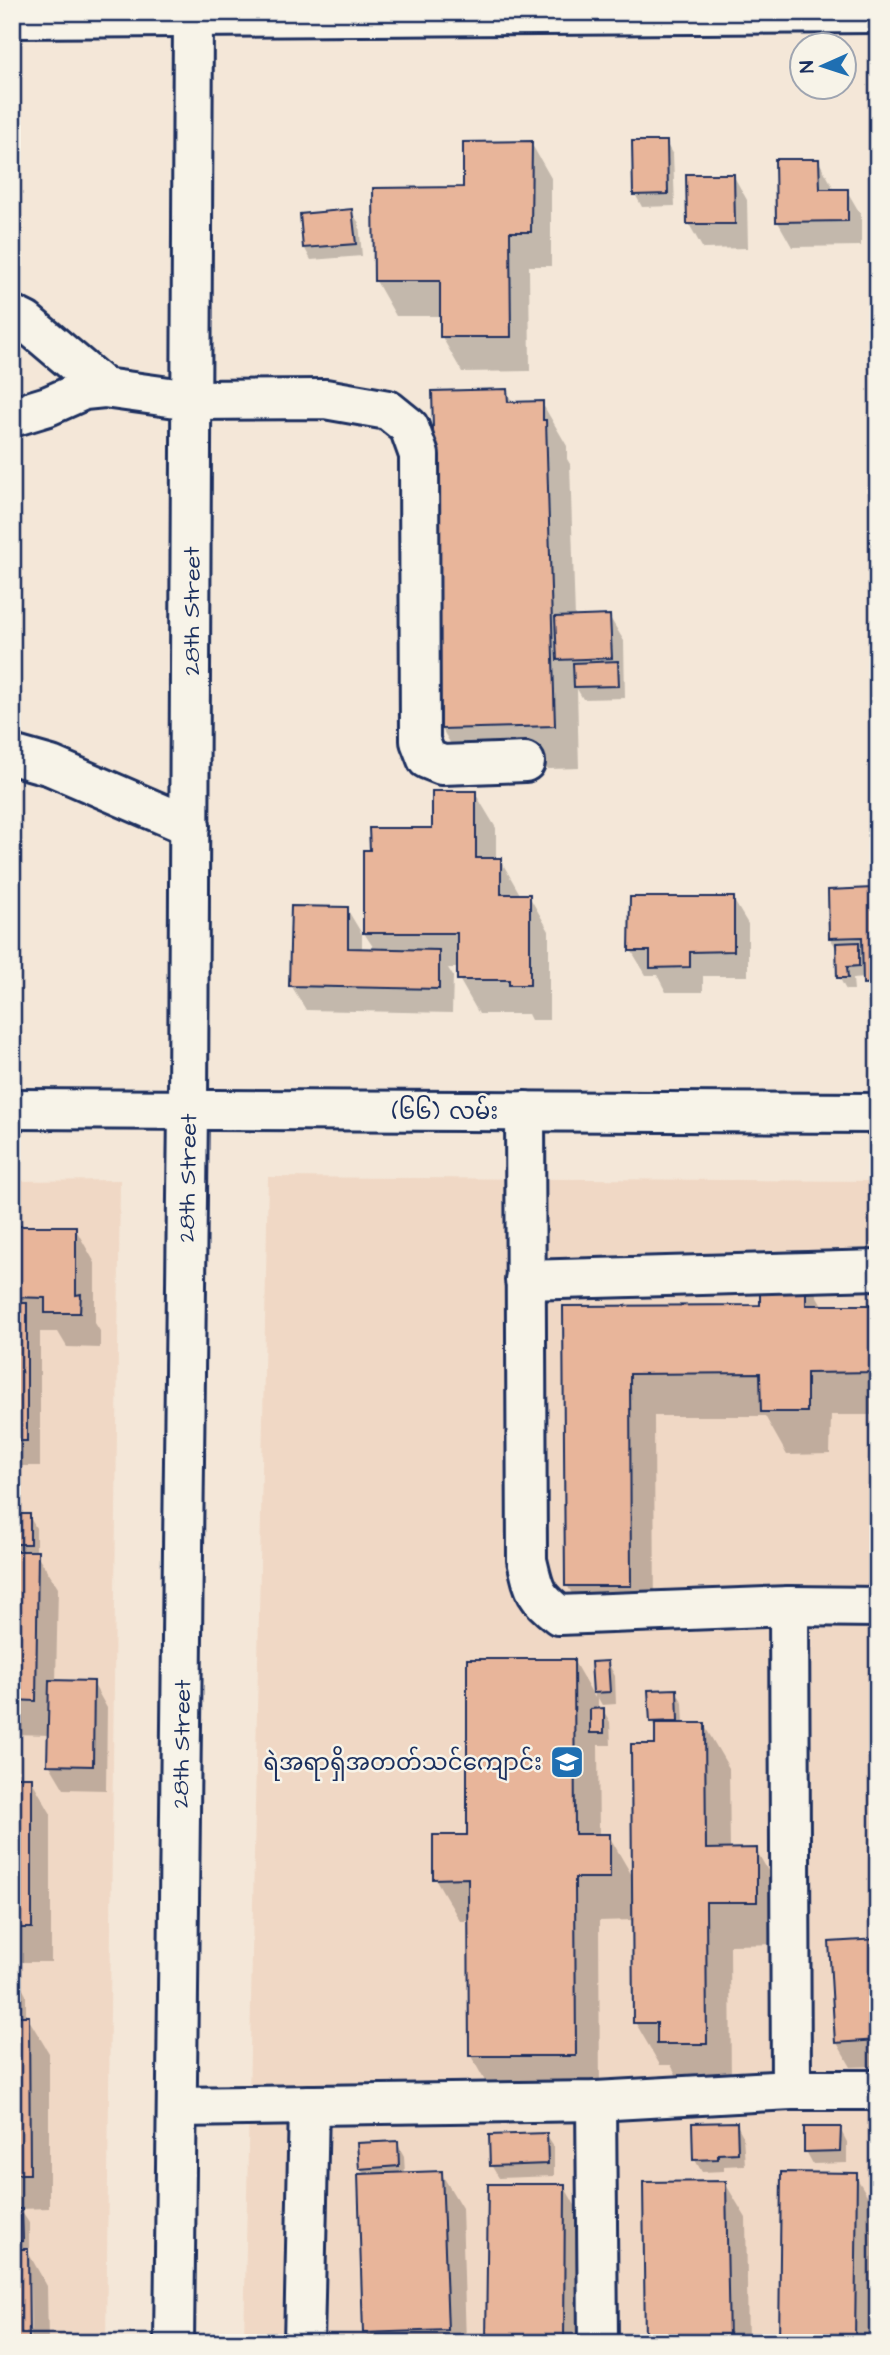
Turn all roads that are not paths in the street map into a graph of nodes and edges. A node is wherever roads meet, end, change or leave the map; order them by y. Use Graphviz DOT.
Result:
graph roads {
  1 [pos="878,13"];
  2 [pos="341,14"];
  3 [pos="193,15"];
  4 [pos="12,18"];
  5 [pos="12,315"];
  6 [pos="104,388"];
  7 [pos="191,400"];
  8 [pos="12,418"];
  9 [pos="12,755"];
  10 [pos="525,762"];
  11 [pos="190,826"];
  12 [pos="12,1109"];
  13 [pos="188,1110"];
  14 [pos="525,1111"];
  15 [pos="878,1113"];
  16 [pos="878,1270"];
  17 [pos="525,1280"];
  18 [pos="789,1606"];
  19 [pos="878,1607"];
  20 [pos="791,2090"];
  21 [pos="878,2090"];
  22 [pos="596,2101"];
  23 [pos="309,2105"];
  24 [pos="177,2107"];
  25 [pos="174,2343"];
  26 [pos="304,2343"];
  27 [pos="598,2343"];
  1 -- 2 [label="street"];
  2 -- 3 [label="street"];
  3 -- 4 [label="street"];
  3 -- 7 [label="street, 28th Street"];
  5 -- 6 [label="street"];
  6 -- 7 [label="street"];
  6 -- 8 [label="street"];
  7 -- 10 [label="street"];
  7 -- 11 [label="street, 28th Street"];
  9 -- 11 [label="street"];
  11 -- 13 [label="street, 28th Street"];
  12 -- 13 [label="street, (၆၆) လမ်း"];
  13 -- 14 [label="street, (၆၆) လမ်း"];
  13 -- 24 [label="street, 28th Street"];
  14 -- 15 [label="street, (၆၆) လမ်း"];
  14 -- 17 [label="street"];
  16 -- 17 [label="street"];
  17 -- 18 [label="street"];
  18 -- 19 [label="street"];
  18 -- 20 [label="street"];
  20 -- 21 [label="street"];
  20 -- 22 [label="street"];
  22 -- 23 [label="street"];
  22 -- 27 [label="street"];
  23 -- 24 [label="street"];
  23 -- 26 [label="street"];
  24 -- 25 [label="street, 28th Street"];
}
